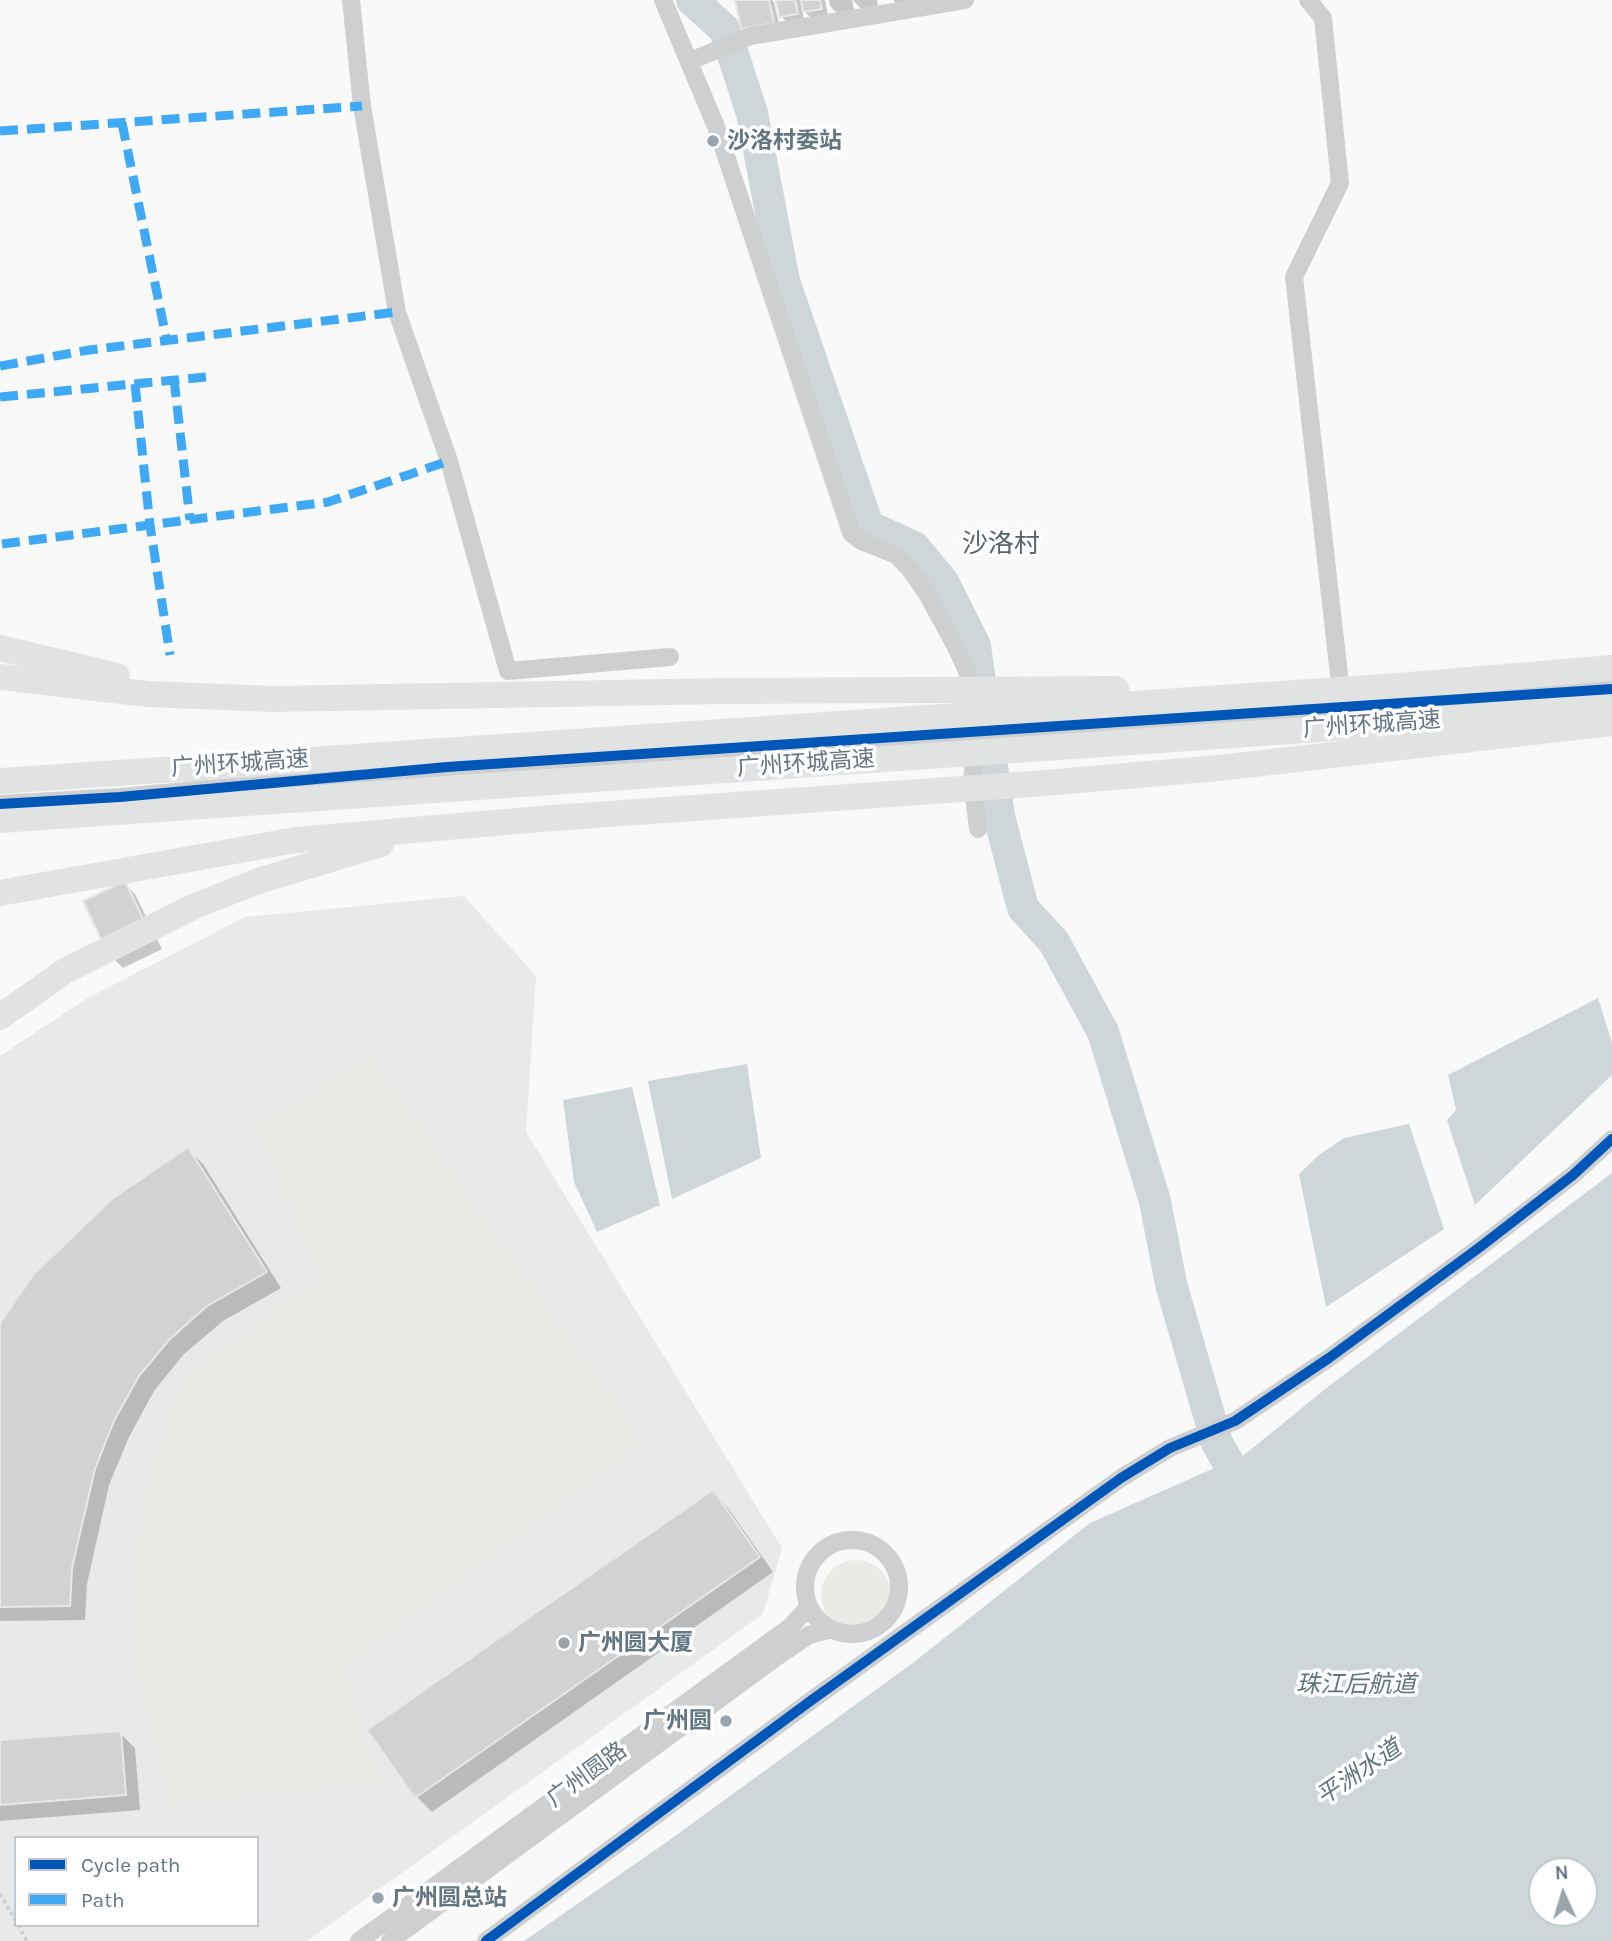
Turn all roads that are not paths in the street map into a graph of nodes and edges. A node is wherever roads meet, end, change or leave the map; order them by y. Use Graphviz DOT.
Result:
graph roads {
  1 [pos="351,0"];
  2 [pos="663,0"];
  3 [pos="965,0"];
  4 [pos="1308,0"];
  5 [pos="690,61"];
  6 [pos="0,648"];
  7 [pos="670,657"];
  8 [pos="1612,668"];
  9 [pos="0,677"];
  10 [pos="1398,686"];
  11 [pos="1612,689"];
  12 [pos="527,696"];
  13 [pos="1612,705"];
  14 [pos="1342,707"];
  15 [pos="1612,723"];
  16 [pos="979,730"];
  17 [pos="0,781"];
  18 [pos="0,804"];
  19 [pos="553,818"];
  20 [pos="0,820"];
  21 [pos="978,829"];
  22 [pos="0,893"];
  23 [pos="0,1017"];
  24 [pos="1612,1139"];
  25 [pos="808,1603"];
  26 [pos="888,1616"];
  27 [pos="832,1629"];
  28 [pos="901,1635"];
  29 [pos="359,1941"];
  30 [pos="390,1941"];
  31 [pos="486,1941"];
  1 -- 7 [label="street"];
  2 -- 5 [label="street"];
  3 -- 5 [label="street"];
  4 -- 14 [label="street"];
  5 -- 16 [label="street"];
  6 -- 12 [label="highway"];
  8 -- 10 [label="highway, 广州环城高速"];
  9 -- 12 [label="highway"];
  10 -- 12 [label="highway"];
  10 -- 17 [label="highway, 广州环城高速"];
  11 -- 14 [label="street"];
  13 -- 20 [label="highway, 广州环城高速"];
  14 -- 16 [label="street"];
  15 -- 19 [label="highway"];
  16 -- 18 [label="street"];
  16 -- 21 [label="street"];
  19 -- 22 [label="highway"];
  19 -- 23 [label="highway"];
  24 -- 28 [label="street"];
  25 -- 26 [label="street"];
  25 -- 27 [label="street"];
  25 -- 29 [label="street, 广州圆路"];
  26 -- 27 [label="street"];
  26 -- 28 [label="street"];
  27 -- 30 [label="street, 广州圆路"];
  28 -- 31 [label="street"];
}
